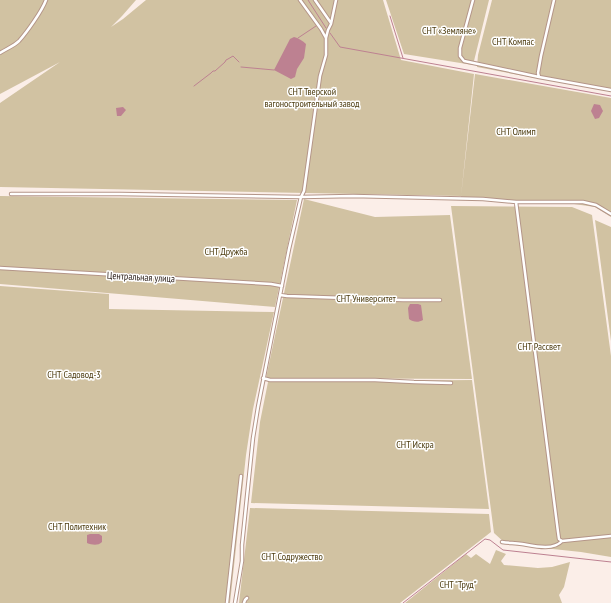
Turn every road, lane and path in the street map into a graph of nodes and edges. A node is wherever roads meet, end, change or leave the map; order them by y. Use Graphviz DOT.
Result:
graph roads {
  1 [pos="46,0"];
  2 [pos="300,0"];
  3 [pos="315,0"];
  4 [pos="336,0"];
  5 [pos="473,0"];
  6 [pos="554,0"];
  7 [pos="331,24"];
  8 [pos="326,38"];
  9 [pos="0,53"];
  10 [pos="539,77"];
  11 [pos="611,90"];
  12 [pos="11,194"];
  13 [pos="301,197"];
  14 [pos="516,202"];
  15 [pos="611,214"];
  16 [pos="0,268"];
  17 [pos="282,286"];
  18 [pos="280,295"];
  19 [pos="440,300"];
  20 [pos="263,378"];
  21 [pos="451,382"];
  22 [pos="241,476"];
  23 [pos="611,536"];
  24 [pos="562,541"];
  25 [pos="502,542"];
  26 [pos="247,598"];
  27 [pos="227,603"];
  28 [pos="235,603"];
  29 [pos="244,603"];
  1 -- 9 [label="street"];
  2 -- 8 [label="street"];
  3 -- 7 [label="street"];
  4 -- 7 [label="street"];
  5 -- 10 [label="street"];
  6 -- 10 [label="street"];
  7 -- 8 [label="street"];
  8 -- 13 [label="street"];
  10 -- 11 [label="street"];
  12 -- 13 [label="street"];
  13 -- 14 [label="street"];
  13 -- 17 [label="street"];
  14 -- 15 [label="street"];
  14 -- 24 [label="street"];
  16 -- 17 [label="street, Центральная улица"];
  17 -- 18 [label="street"];
  18 -- 19 [label="street"];
  18 -- 20 [label="street"];
  20 -- 21 [label="street"];
  20 -- 28 [label="street"];
  22 -- 27 [label="street"];
  23 -- 24 [label="street"];
  24 -- 25 [label="street"];
  26 -- 29 [label="street"];
}
